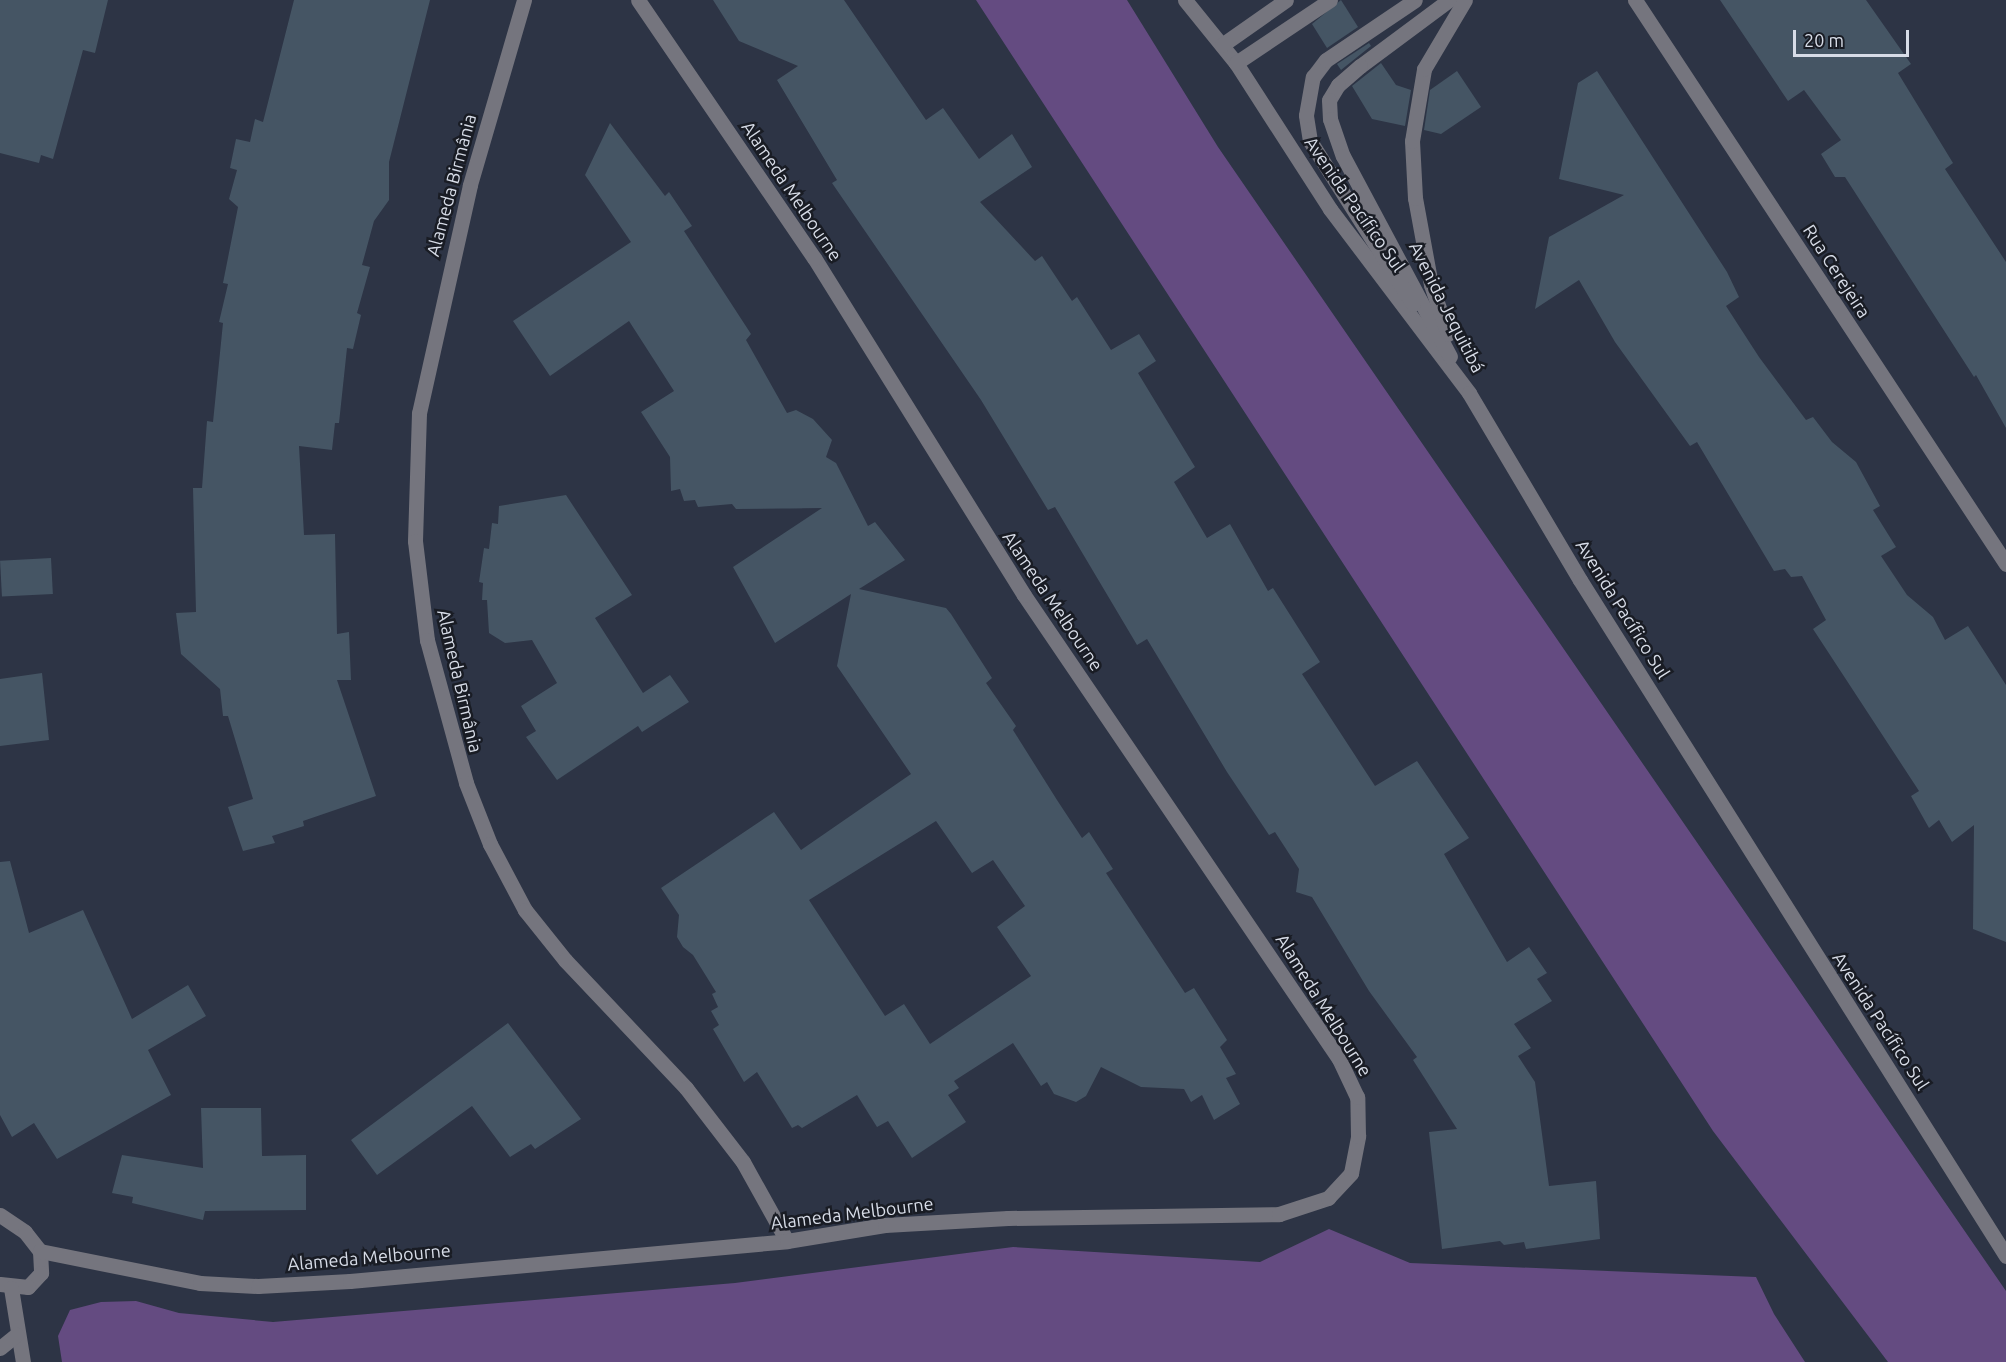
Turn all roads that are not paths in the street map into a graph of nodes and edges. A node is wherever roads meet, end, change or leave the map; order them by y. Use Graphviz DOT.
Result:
graph roads {
  1 [pos="524,0"];
  2 [pos="638,0"];
  3 [pos="1185,0"];
  4 [pos="1286,0"];
  5 [pos="1330,0"];
  6 [pos="1414,0"];
  7 [pos="1449,0"];
  8 [pos="1465,0"];
  9 [pos="1635,0"];
  10 [pos="1222,45"];
  11 [pos="1236,63"];
  12 [pos="1469,393"];
  13 [pos="2006,564"];
  14 [pos="0,1215"];
  15 [pos="788,1241"];
  16 [pos="40,1251"];
  17 [pos="2006,1256"];
  18 [pos="5,1286"];
  19 [pos="16,1335"];
  20 [pos="0,1348"];
  21 [pos="23,1362"];
  1 -- 15 [label="street, Alameda Birmânia"];
  2 -- 15 [label="street, Alameda Melbourne"];
  3 -- 10 [label="street, Avenida Pacífico Sul"];
  4 -- 10 [label="street"];
  5 -- 11 [label="street"];
  6 -- 12 [label="street, Avenida Jequitibá"];
  7 -- 12 [label="street, Avenida Jequitibá"];
  8 -- 12 [label="street"];
  9 -- 13 [label="street, Rua Cerejeira"];
  10 -- 11 [label="street, Avenida Pacífico Sul"];
  11 -- 12 [label="street, Avenida Pacífico Sul"];
  12 -- 17 [label="street, Avenida Pacífico Sul"];
  14 -- 16 [label="street"];
  15 -- 16 [label="street, Alameda Melbourne"];
  16 -- 18 [label="street"];
  18 -- 19 [label="street"];
  19 -- 20 [label="street"];
  19 -- 21 [label="street"];
}
